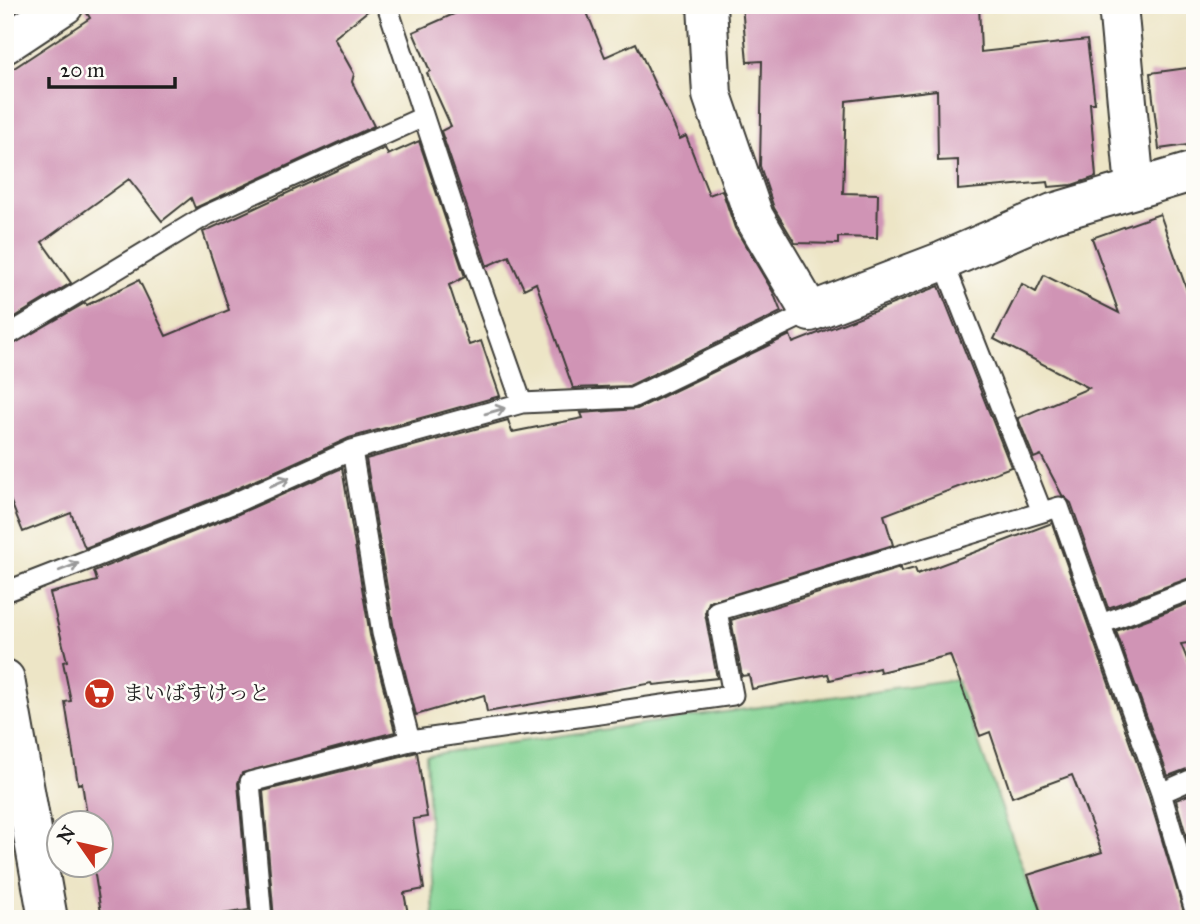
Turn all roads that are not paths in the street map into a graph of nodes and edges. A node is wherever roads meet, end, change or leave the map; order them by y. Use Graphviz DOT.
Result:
graph roads {
  1 [pos="64,5"];
  2 [pos="387,5"];
  3 [pos="707,5"];
  4 [pos="1118,5"];
  5 [pos="5,44"];
  6 [pos="423,117"];
  7 [pos="1195,171"];
  8 [pos="1135,188"];
  9 [pos="943,261"];
  10 [pos="810,312"];
  11 [pos="5,337"];
  12 [pos="522,403"];
  13 [pos="352,450"];
  14 [pos="1042,512"];
  15 [pos="1195,588"];
  16 [pos="5,592"];
  17 [pos="1101,624"];
  18 [pos="5,680"];
  19 [pos="410,741"];
  20 [pos="1195,778"];
  21 [pos="1161,793"];
  22 [pos="1195,911"];
  23 [pos="48,919"];
  24 [pos="262,919"];
  1 -- 5 [label="street"];
  2 -- 6 [label="lane"];
  3 -- 10 [label="street"];
  4 -- 8 [label="street"];
  6 -- 11 [label="lane"];
  6 -- 12 [label="lane"];
  7 -- 8 [label="street"];
  8 -- 9 [label="street"];
  9 -- 10 [label="street"];
  9 -- 14 [label="lane"];
  10 -- 12 [label="lane"];
  13 -- 12 [label="lane, one-way"];
  16 -- 13 [label="lane, one-way"];
  13 -- 19 [label="lane"];
  14 -- 17 [label="lane"];
  14 -- 19 [label="lane"];
  15 -- 17 [label="lane"];
  17 -- 21 [label="lane"];
  18 -- 23 [label="street"];
  19 -- 24 [label="lane"];
  20 -- 21 [label="lane"];
  21 -- 22 [label="lane"];
}
